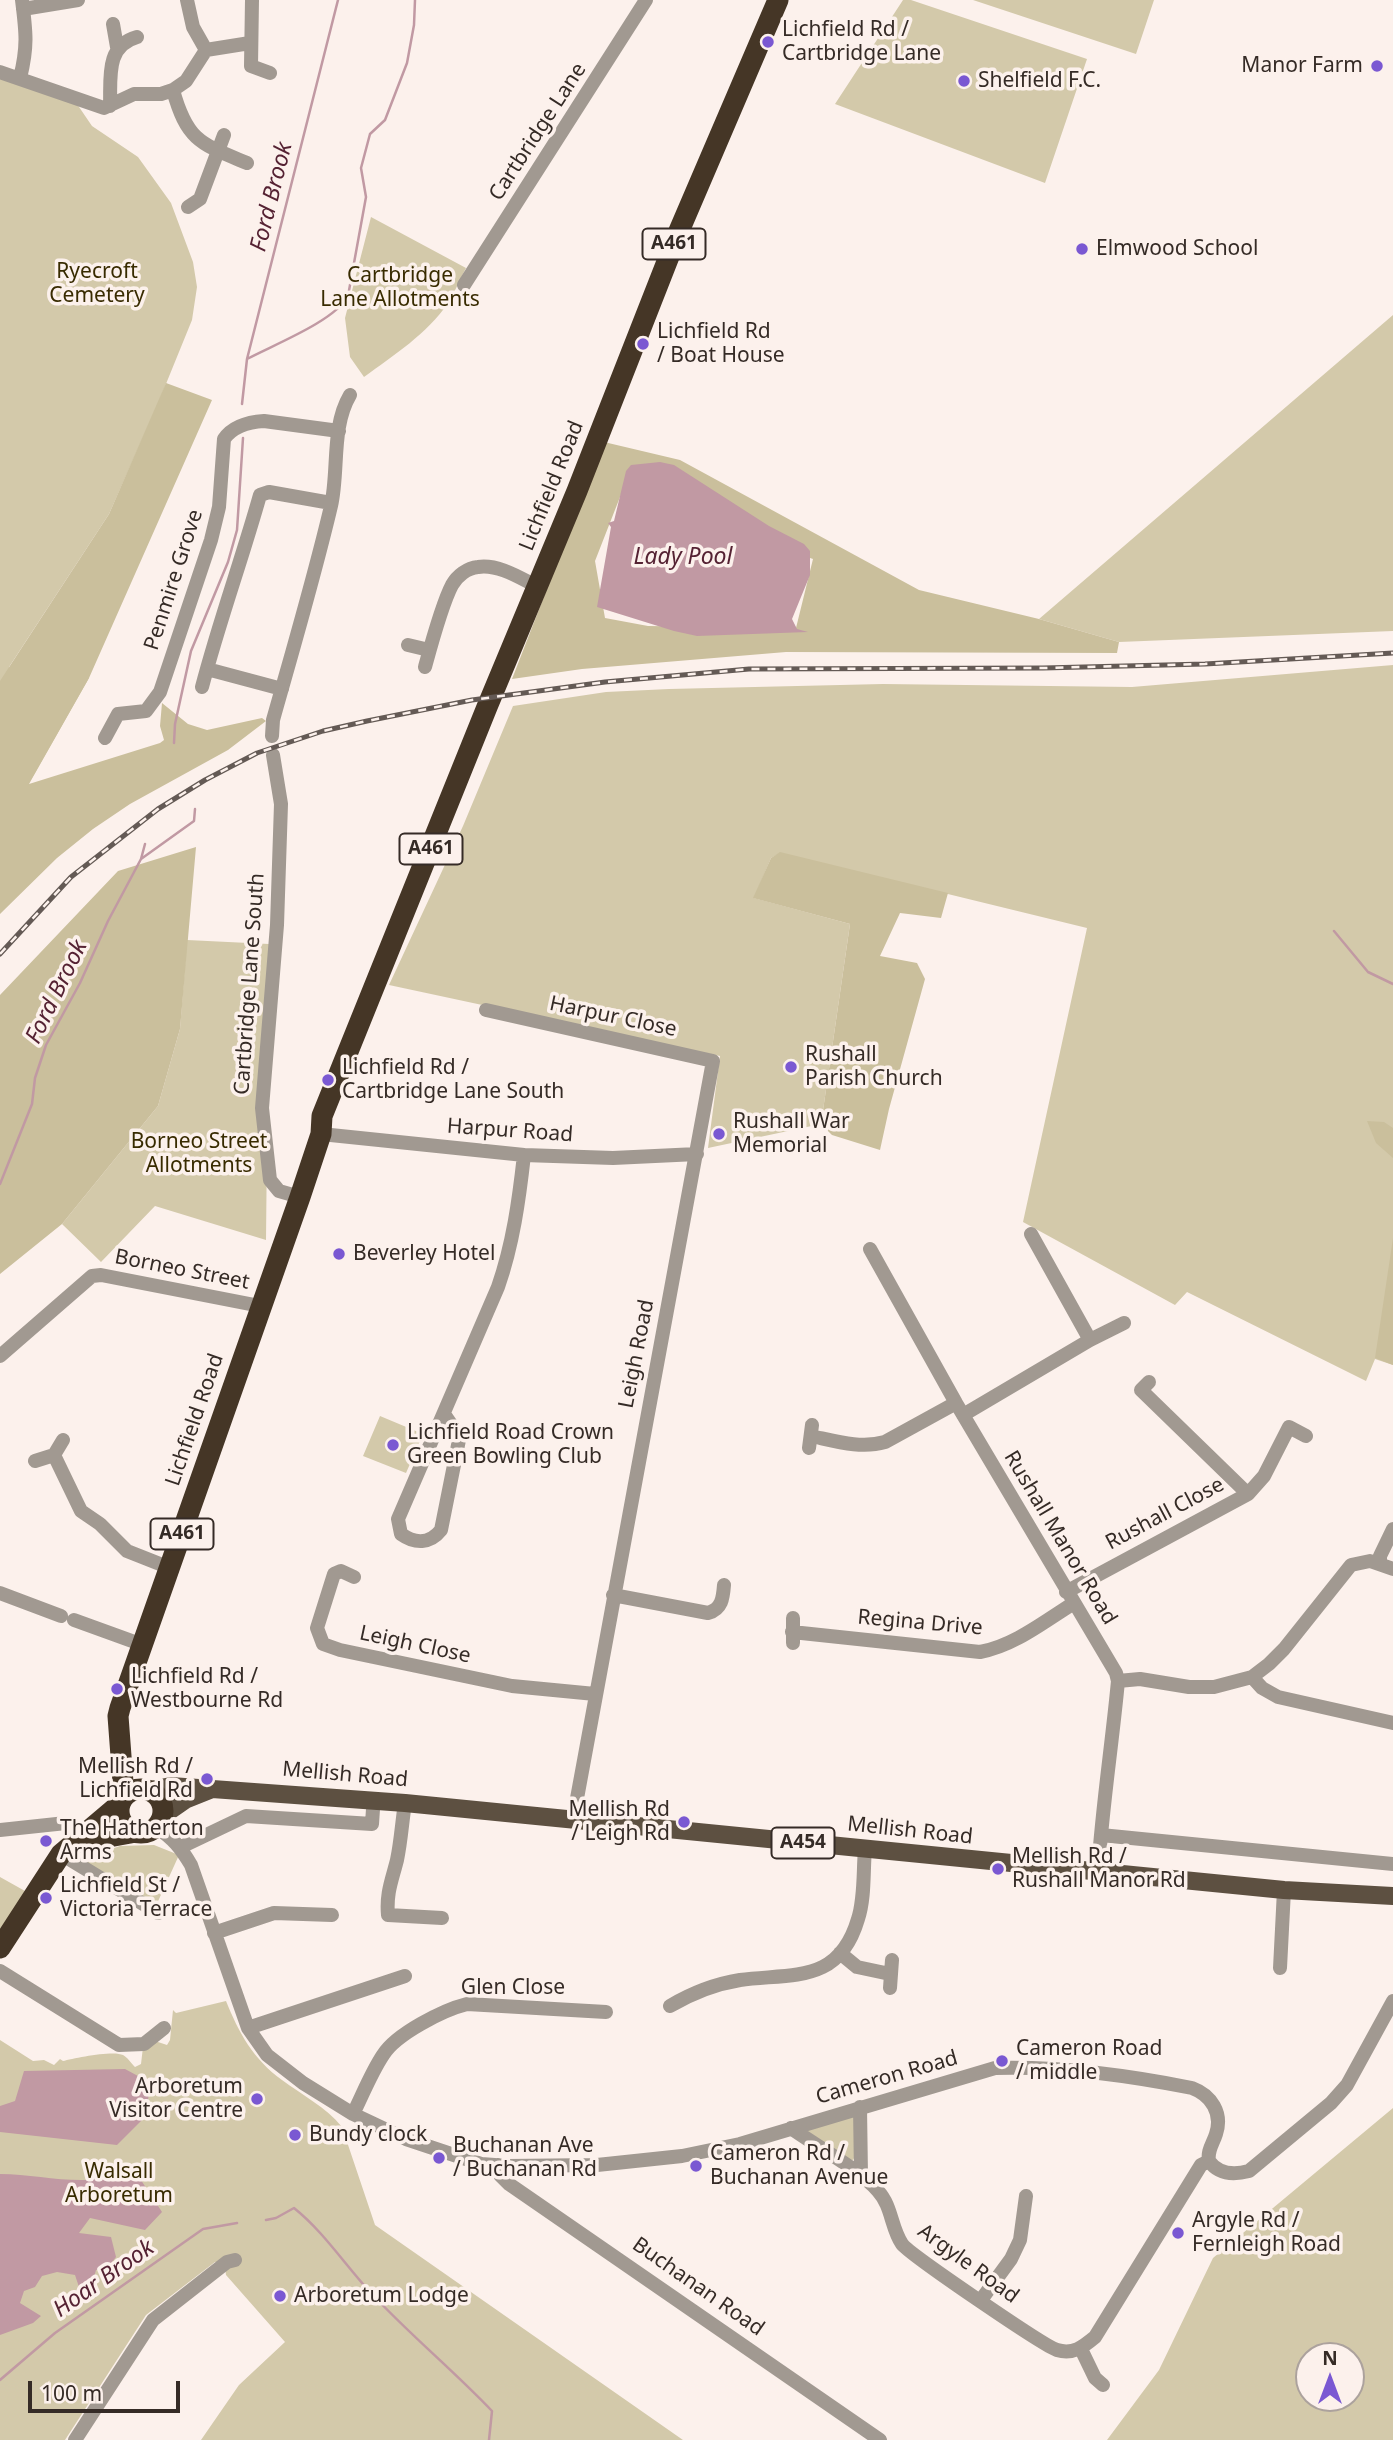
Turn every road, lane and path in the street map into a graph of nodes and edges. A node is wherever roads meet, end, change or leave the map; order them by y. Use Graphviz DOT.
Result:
graph roads {
  1 [pos="78,0"];
  2 [pos="187,0"];
  3 [pos="252,0"];
  4 [pos="646,0"];
  5 [pos="778,0"];
  6 [pos="22,4"];
  7 [pos="113,24"];
  8 [pos="137,37"];
  9 [pos="250,43"];
  10 [pos="117,47"];
  11 [pos="206,50"];
  12 [pos="0,72"];
  13 [pos="270,73"];
  14 [pos="20,78"];
  15 [pos="173,90"];
  16 [pos="110,106"];
  17 [pos="224,135"];
  18 [pos="219,151"];
  19 [pos="247,163"];
  20 [pos="188,206"];
  21 [pos="464,285"];
  22 [pos="349,395"];
  23 [pos="339,430"];
  24 [pos="331,503"];
  25 [pos="538,587"];
  26 [pos="408,645"];
  27 [pos="429,650"];
  28 [pos="425,667"];
  29 [pos="207,669"];
  30 [pos="202,687"];
  31 [pos="282,689"];
  32 [pos="272,736"];
  33 [pos="105,738"];
  34 [pos="273,755"];
  35 [pos="486,1010"];
  36 [pos="503,1015"];
  37 [pos="499,1031"];
  38 [pos="713,1061"];
  39 [pos="321,1134"];
  40 [pos="697,1154"];
  41 [pos="524,1156"];
  42 [pos="300,1197"];
  43 [pos="1031,1234"];
  44 [pos="870,1249"];
  45 [pos="260,1307"];
  46 [pos="1124,1323"];
  47 [pos="1090,1340"];
  48 [pos="0,1356"];
  49 [pos="1149,1382"];
  50 [pos="960,1409"];
  51 [pos="444,1414"];
  52 [pos="811,1436"];
  53 [pos="1306,1436"];
  54 [pos="63,1440"];
  55 [pos="54,1455"];
  56 [pos="35,1461"];
  57 [pos="1248,1494"];
  58 [pos="1393,1529"];
  59 [pos="1386,1566"];
  60 [pos="170,1568"];
  61 [pos="354,1577"];
  62 [pos="721,1587"];
  63 [pos="613,1595"];
  64 [pos="1070,1597"];
  65 [pos="1,1598"];
  66 [pos="793,1631"];
  67 [pos="143,1646"];
  68 [pos="1252,1677"];
  69 [pos="1118,1681"];
  70 [pos="594,1694"];
  71 [pos="1393,1723"];
  72 [pos="213,1788"];
  73 [pos="133,1795"];
  74 [pos="405,1803"];
  75 [pos="373,1809"];
  76 [pos="573,1820"];
  77 [pos="151,1825"];
  78 [pos="0,1830"];
  79 [pos="1101,1835"];
  80 [pos="72,1844"];
  81 [pos="181,1847"];
  82 [pos="865,1849"];
  83 [pos="1393,1864"];
  84 [pos="1098,1872"];
  85 [pos="1284,1890"];
  86 [pos="1393,1896"];
  87 [pos="158,1913"];
  88 [pos="332,1915"];
  89 [pos="442,1918"];
  90 [pos="214,1933"];
  91 [pos="0,1948"];
  92 [pos="840,1953"];
  93 [pos="1280,1968"];
  94 [pos="0,1971"];
  95 [pos="891,1974"];
  96 [pos="405,1976"];
  97 [pos="1393,2001"];
  98 [pos="670,2006"];
  99 [pos="601,2008"];
  100 [pos="164,2028"];
  101 [pos="248,2028"];
  102 [pos="860,2107"];
  103 [pos="353,2114"];
  104 [pos="791,2129"];
  105 [pos="1209,2161"];
  106 [pos="503,2165"];
  107 [pos="861,2175"];
  108 [pos="1027,2196"];
  109 [pos="234,2260"];
  110 [pos="981,2300"];
  111 [pos="1081,2349"];
  112 [pos="1096,2382"];
  113 [pos="75,2440"];
  114 [pos="880,2440"];
  1 -- 6 [label="street"];
  2 -- 11 [label="street"];
  3 -- 9 [label="street"];
  4 -- 21 [label="street, Cartbridge Lane"];
  5 -- 25 [label="highway, Lichfield Road / A461"];
  6 -- 14 [label="street"];
  7 -- 10 [label="street"];
  8 -- 10 [label="street"];
  9 -- 11 [label="street"];
  9 -- 13 [label="street"];
  10 -- 16 [label="street"];
  11 -- 15 [label="street"];
  12 -- 14 [label="street"];
  14 -- 16 [label="street"];
  15 -- 16 [label="street"];
  15 -- 18 [label="street"];
  17 -- 18 [label="street"];
  18 -- 19 [label="street"];
  18 -- 20 [label="street"];
  22 -- 23 [label="street"];
  23 -- 24 [label="street"];
  23 -- 33 [label="street, Penmire Grove"];
  24 -- 29 [label="street"];
  24 -- 31 [label="street"];
  25 -- 27 [label="street"];
  25 -- 39 [label="highway, Lichfield Road / A461"];
  26 -- 27 [label="street"];
  27 -- 28 [label="street"];
  29 -- 30 [label="street"];
  29 -- 31 [label="street"];
  31 -- 32 [label="street"];
  34 -- 42 [label="street, Cartbridge Lane South"];
  35 -- 36 [label="street, Harpur Close"];
  36 -- 37 [label="street"];
  36 -- 38 [label="street, Harpur Close"];
  38 -- 40 [label="street, Leigh Road"];
  39 -- 41 [label="street, Harpur Road"];
  39 -- 42 [label="highway, Lichfield Road / A461"];
  40 -- 41 [label="street, Harpur Road"];
  40 -- 63 [label="street, Leigh Road"];
  41 -- 51 [label="street"];
  42 -- 45 [label="highway, Lichfield Road / A461"];
  43 -- 47 [label="street"];
  44 -- 50 [label="street, Rushall Manor Road"];
  45 -- 48 [label="street, Borneo Street"];
  45 -- 60 [label="highway, Lichfield Road / A461"];
  46 -- 47 [label="street"];
  47 -- 50 [label="street"];
  49 -- 57 [label="street, Rushall Close"];
  50 -- 52 [label="street"];
  50 -- 64 [label="street, Rushall Manor Road"];
  51 -- 51 [label="street"];
  53 -- 57 [label="street, Rushall Close"];
  54 -- 55 [label="street"];
  55 -- 56 [label="street"];
  55 -- 60 [label="street"];
  57 -- 64 [label="street, Rushall Close"];
  58 -- 59 [label="street"];
  59 -- 68 [label="street"];
  60 -- 67 [label="highway, Lichfield Road / A461"];
  61 -- 70 [label="street, Leigh Close"];
  62 -- 63 [label="street"];
  63 -- 70 [label="street, Leigh Road"];
  64 -- 66 [label="street, Regina Drive"];
  64 -- 69 [label="street, Rushall Manor Road"];
  65 -- 67 [label="street"];
  67 -- 73 [label="highway, Lichfield Road / A461"];
  68 -- 69 [label="street"];
  68 -- 71 [label="street"];
  69 -- 79 [label="street"];
  70 -- 76 [label="street, Leigh Road"];
  72 -- 73 [label="main road, Mellish Road / A454"];
  72 -- 74 [label="main road, Mellish Road / A454"];
  72 -- 77 [label="main road, Mellish Road / A454"];
  73 -- 77 [label="highway"];
  73 -- 77 [label="highway"];
  73 -- 80 [label="highway"];
  74 -- 76 [label="main road, Mellish Road / A454"];
  74 -- 89 [label="street"];
  75 -- 81 [label="street"];
  76 -- 82 [label="main road, Mellish Road / A454"];
  77 -- 80 [label="highway"];
  77 -- 81 [label="street"];
  78 -- 80 [label="street"];
  79 -- 83 [label="street"];
  79 -- 84 [label="street"];
  80 -- 87 [label="street"];
  80 -- 91 [label="highway"];
  81 -- 90 [label="street, Cameron Road"];
  82 -- 84 [label="main road, Mellish Road / A454"];
  82 -- 92 [label="street"];
  84 -- 85 [label="main road, Mellish Road / A454"];
  85 -- 86 [label="main road, Mellish Road / A454"];
  85 -- 93 [label="street"];
  88 -- 90 [label="street"];
  90 -- 101 [label="street, Cameron Road"];
  92 -- 95 [label="street"];
  92 -- 98 [label="street"];
  94 -- 100 [label="street"];
  96 -- 101 [label="street"];
  97 -- 105 [label="street"];
  99 -- 103 [label="street, Glen Close"];
  101 -- 103 [label="street, Cameron Road"];
  102 -- 104 [label="street, Cameron Road"];
  102 -- 105 [label="street, Cameron Road"];
  102 -- 107 [label="street"];
  103 -- 106 [label="street, Cameron Road"];
  104 -- 106 [label="street, Cameron Road"];
  104 -- 107 [label="street, Argyle Road"];
  105 -- 111 [label="street"];
  106 -- 114 [label="street, Buchanan Road"];
  107 -- 110 [label="street, Argyle Road"];
  108 -- 110 [label="street"];
  109 -- 113 [label="street"];
  110 -- 111 [label="street, Argyle Road"];
  111 -- 112 [label="street"];
}
